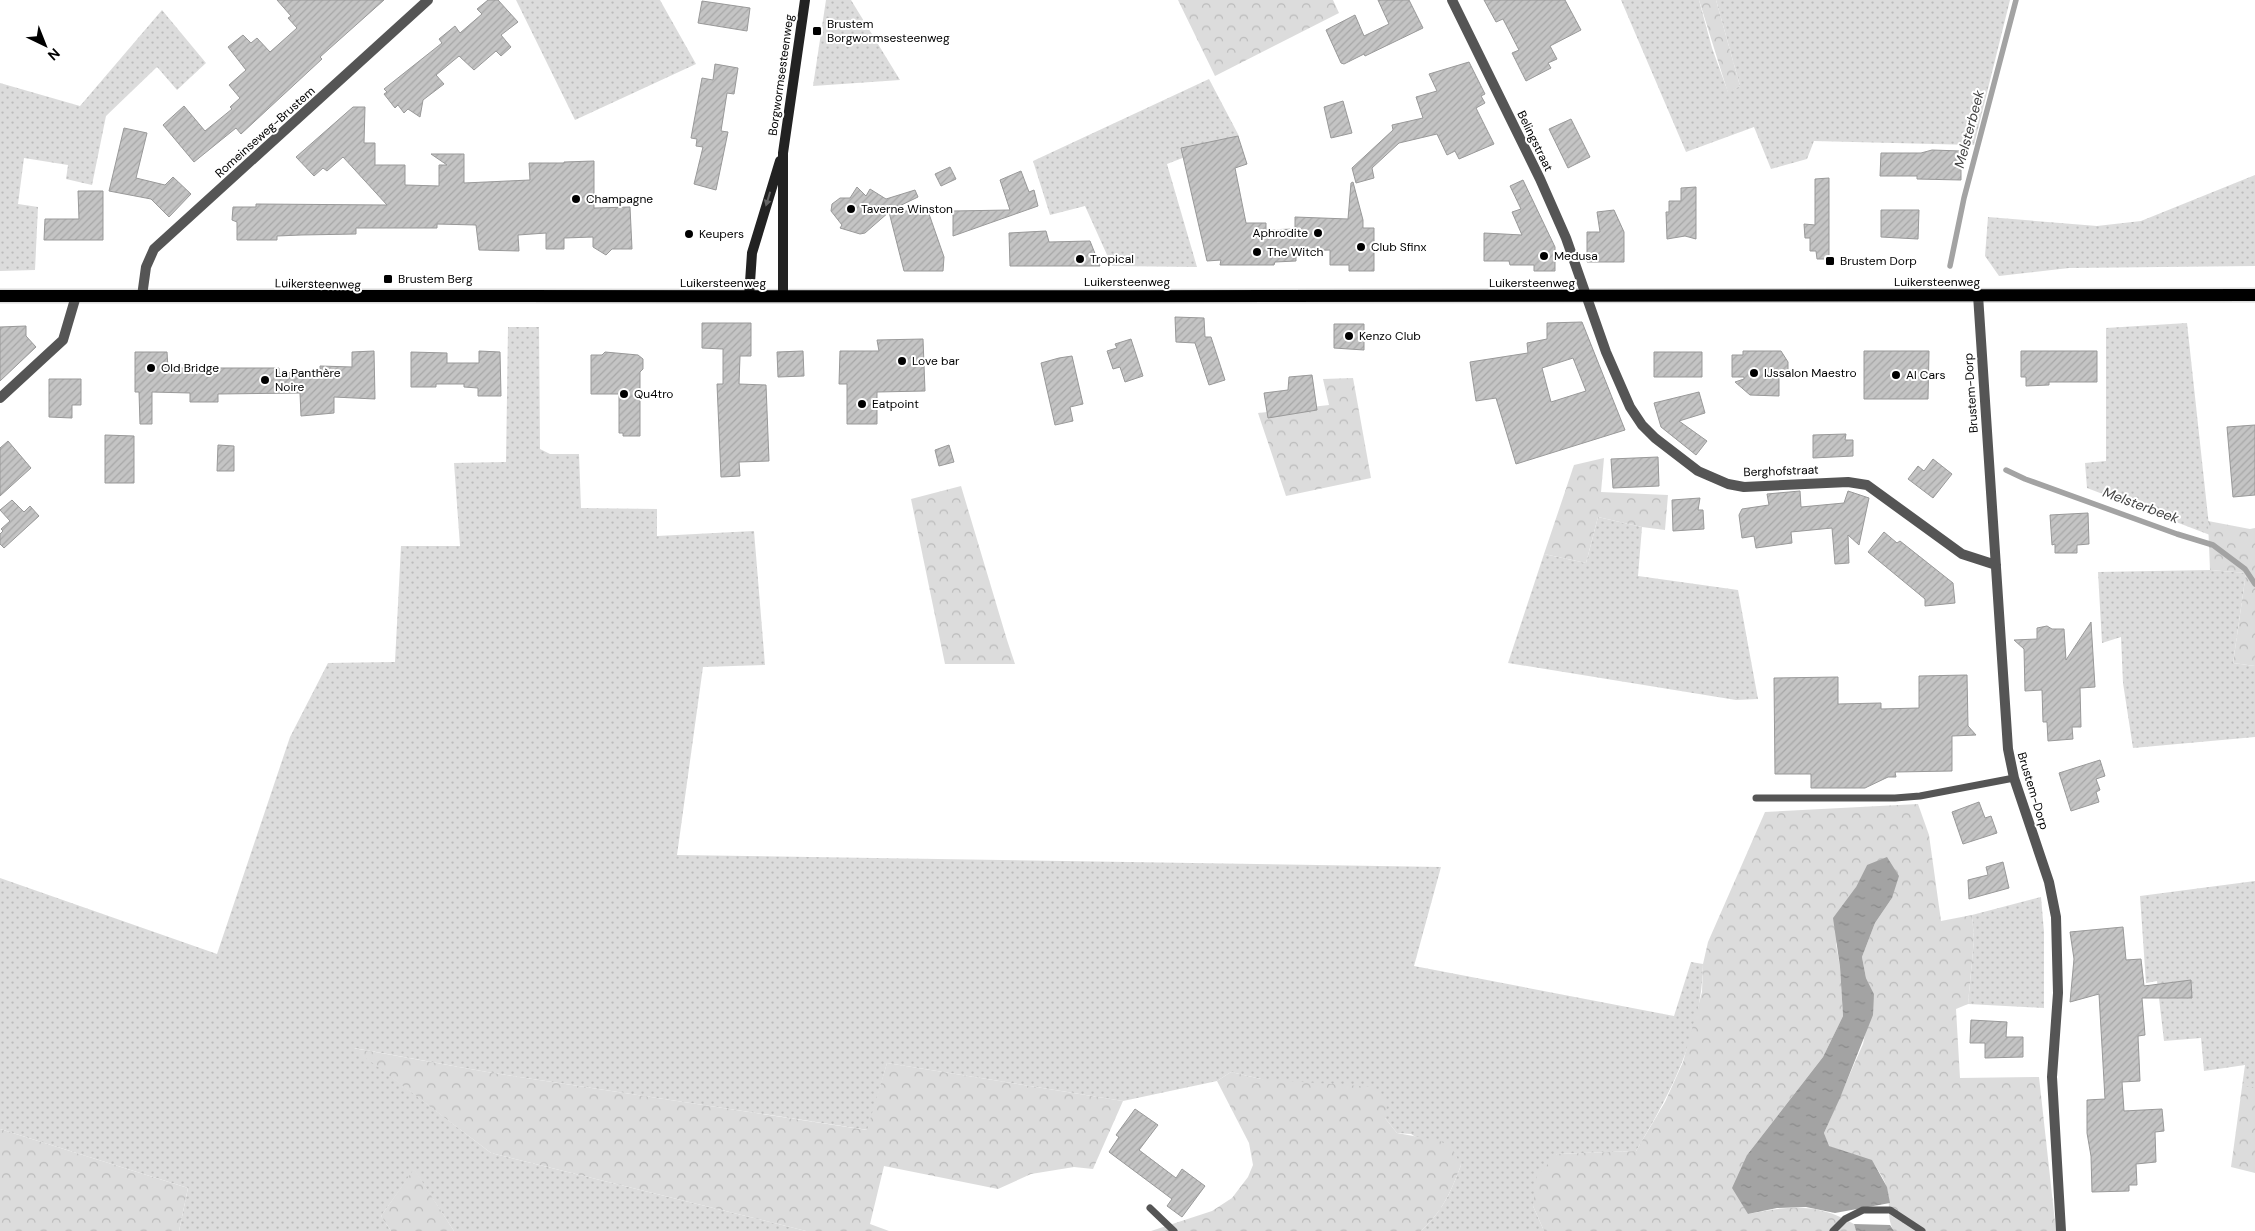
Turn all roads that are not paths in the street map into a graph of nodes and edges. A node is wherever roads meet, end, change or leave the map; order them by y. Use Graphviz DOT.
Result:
graph roads {
  1 [pos="428,0"];
  2 [pos="805,0"];
  3 [pos="1452,0"];
  4 [pos="782,153"];
  5 [pos="1978,295"];
  6 [pos="2255,295"];
  7 [pos="0,296"];
  8 [pos="76,296"];
  9 [pos="142,296"];
  10 [pos="749,297"];
  11 [pos="783,297"];
  12 [pos="1588,297"];
  13 [pos="0,398"];
  14 [pos="1996,565"];
  15 [pos="2014,778"];
  16 [pos="1756,798"];
  17 [pos="1150,1208"];
  18 [pos="1174,1231"];
  19 [pos="1833,1231"];
  20 [pos="1922,1231"];
  21 [pos="2061,1231"];
  1 -- 9 [label="street, Romeinseweg-Brustem"];
  2 -- 4 [label="main road, Borgwormsesteenweg"];
  3 -- 12 [label="street, Belingstraat"];
  4 -- 10 [label="main road, Borgwormsesteenweg, one-way"];
  4 -- 11 [label="main road, Borgwormsesteenweg"];
  5 -- 6 [label="main road, Luikersteenweg"];
  5 -- 12 [label="main road, Luikersteenweg"];
  5 -- 14 [label="street, Brustem-Dorp"];
  7 -- 8 [label="main road, Luikersteenweg"];
  8 -- 9 [label="main road, Luikersteenweg"];
  8 -- 13 [label="street"];
  9 -- 10 [label="main road, Luikersteenweg"];
  10 -- 11 [label="main road, Luikersteenweg"];
  11 -- 12 [label="main road, Luikersteenweg"];
  12 -- 14 [label="street, Berghofstraat"];
  14 -- 15 [label="street, Brustem-Dorp"];
  15 -- 16 [label="lane"];
  15 -- 21 [label="street, Brustem-Dorp"];
  17 -- 18 [label="lane"];
  19 -- 20 [label="lane"];
}
